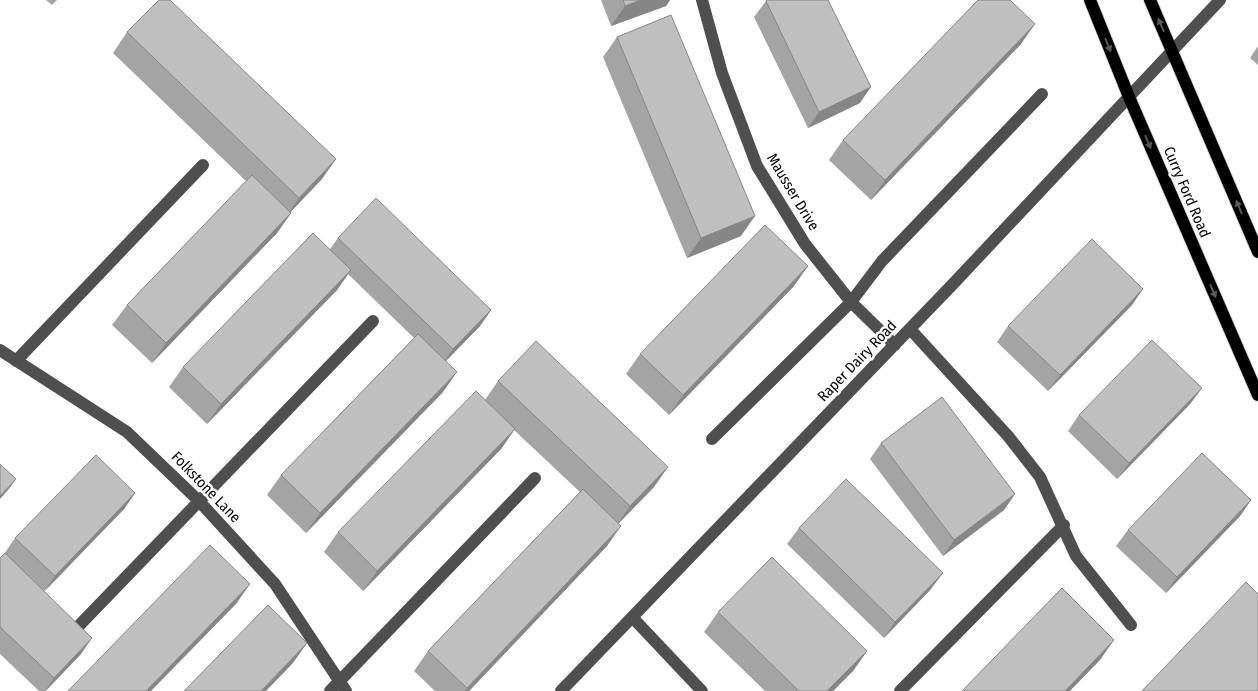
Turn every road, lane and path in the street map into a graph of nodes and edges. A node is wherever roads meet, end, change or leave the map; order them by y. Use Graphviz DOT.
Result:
graph roads {
  1 [pos="702,0"];
  2 [pos="1090,0"];
  3 [pos="1150,0"];
  4 [pos="1220,0"];
  5 [pos="1172,50"];
  6 [pos="1042,94"];
  7 [pos="1129,97"];
  8 [pos="203,165"];
  9 [pos="1258,252"];
  10 [pos="851,302"];
  11 [pos="1221,310"];
  12 [pos="373,321"];
  13 [pos="910,329"];
  14 [pos="895,345"];
  15 [pos="0,350"];
  16 [pos="16,361"];
  17 [pos="1258,375"];
  18 [pos="1258,395"];
  19 [pos="712,439"];
  20 [pos="535,478"];
  21 [pos="199,501"];
  22 [pos="1064,525"];
  23 [pos="632,617"];
  24 [pos="1131,625"];
  25 [pos="68,637"];
  26 [pos="338,688"];
  27 [pos="561,691"];
  28 [pos="702,691"];
  29 [pos="900,691"];
  1 -- 10 [label="street, Mausser Drive"];
  2 -- 7 [label="main road, Curry Ford Road, one-way"];
  5 -- 3 [label="main road, one-way"];
  4 -- 5 [label="street, Raper Dairy Road"];
  5 -- 7 [label="street, Raper Dairy Road"];
  9 -- 5 [label="main road, one-way"];
  6 -- 10 [label="street"];
  7 -- 11 [label="main road, Curry Ford Road, one-way"];
  7 -- 13 [label="street, Raper Dairy Road"];
  8 -- 16 [label="street"];
  10 -- 14 [label="street, Mausser Drive"];
  10 -- 19 [label="street"];
  11 -- 17 [label="main road"];
  11 -- 18 [label="main road, Curry Ford Road"];
  12 -- 21 [label="street"];
  13 -- 14 [label="street, Raper Dairy Road"];
  13 -- 22 [label="street"];
  14 -- 23 [label="street, Raper Dairy Road"];
  15 -- 16 [label="street, Folkstone Lane"];
  16 -- 21 [label="street, Folkstone Lane"];
  20 -- 26 [label="street"];
  21 -- 25 [label="street"];
  21 -- 26 [label="street, Folkstone Lane"];
  22 -- 24 [label="street"];
  22 -- 29 [label="street"];
  23 -- 27 [label="street, Raper Dairy Road"];
  23 -- 28 [label="street"];
}
